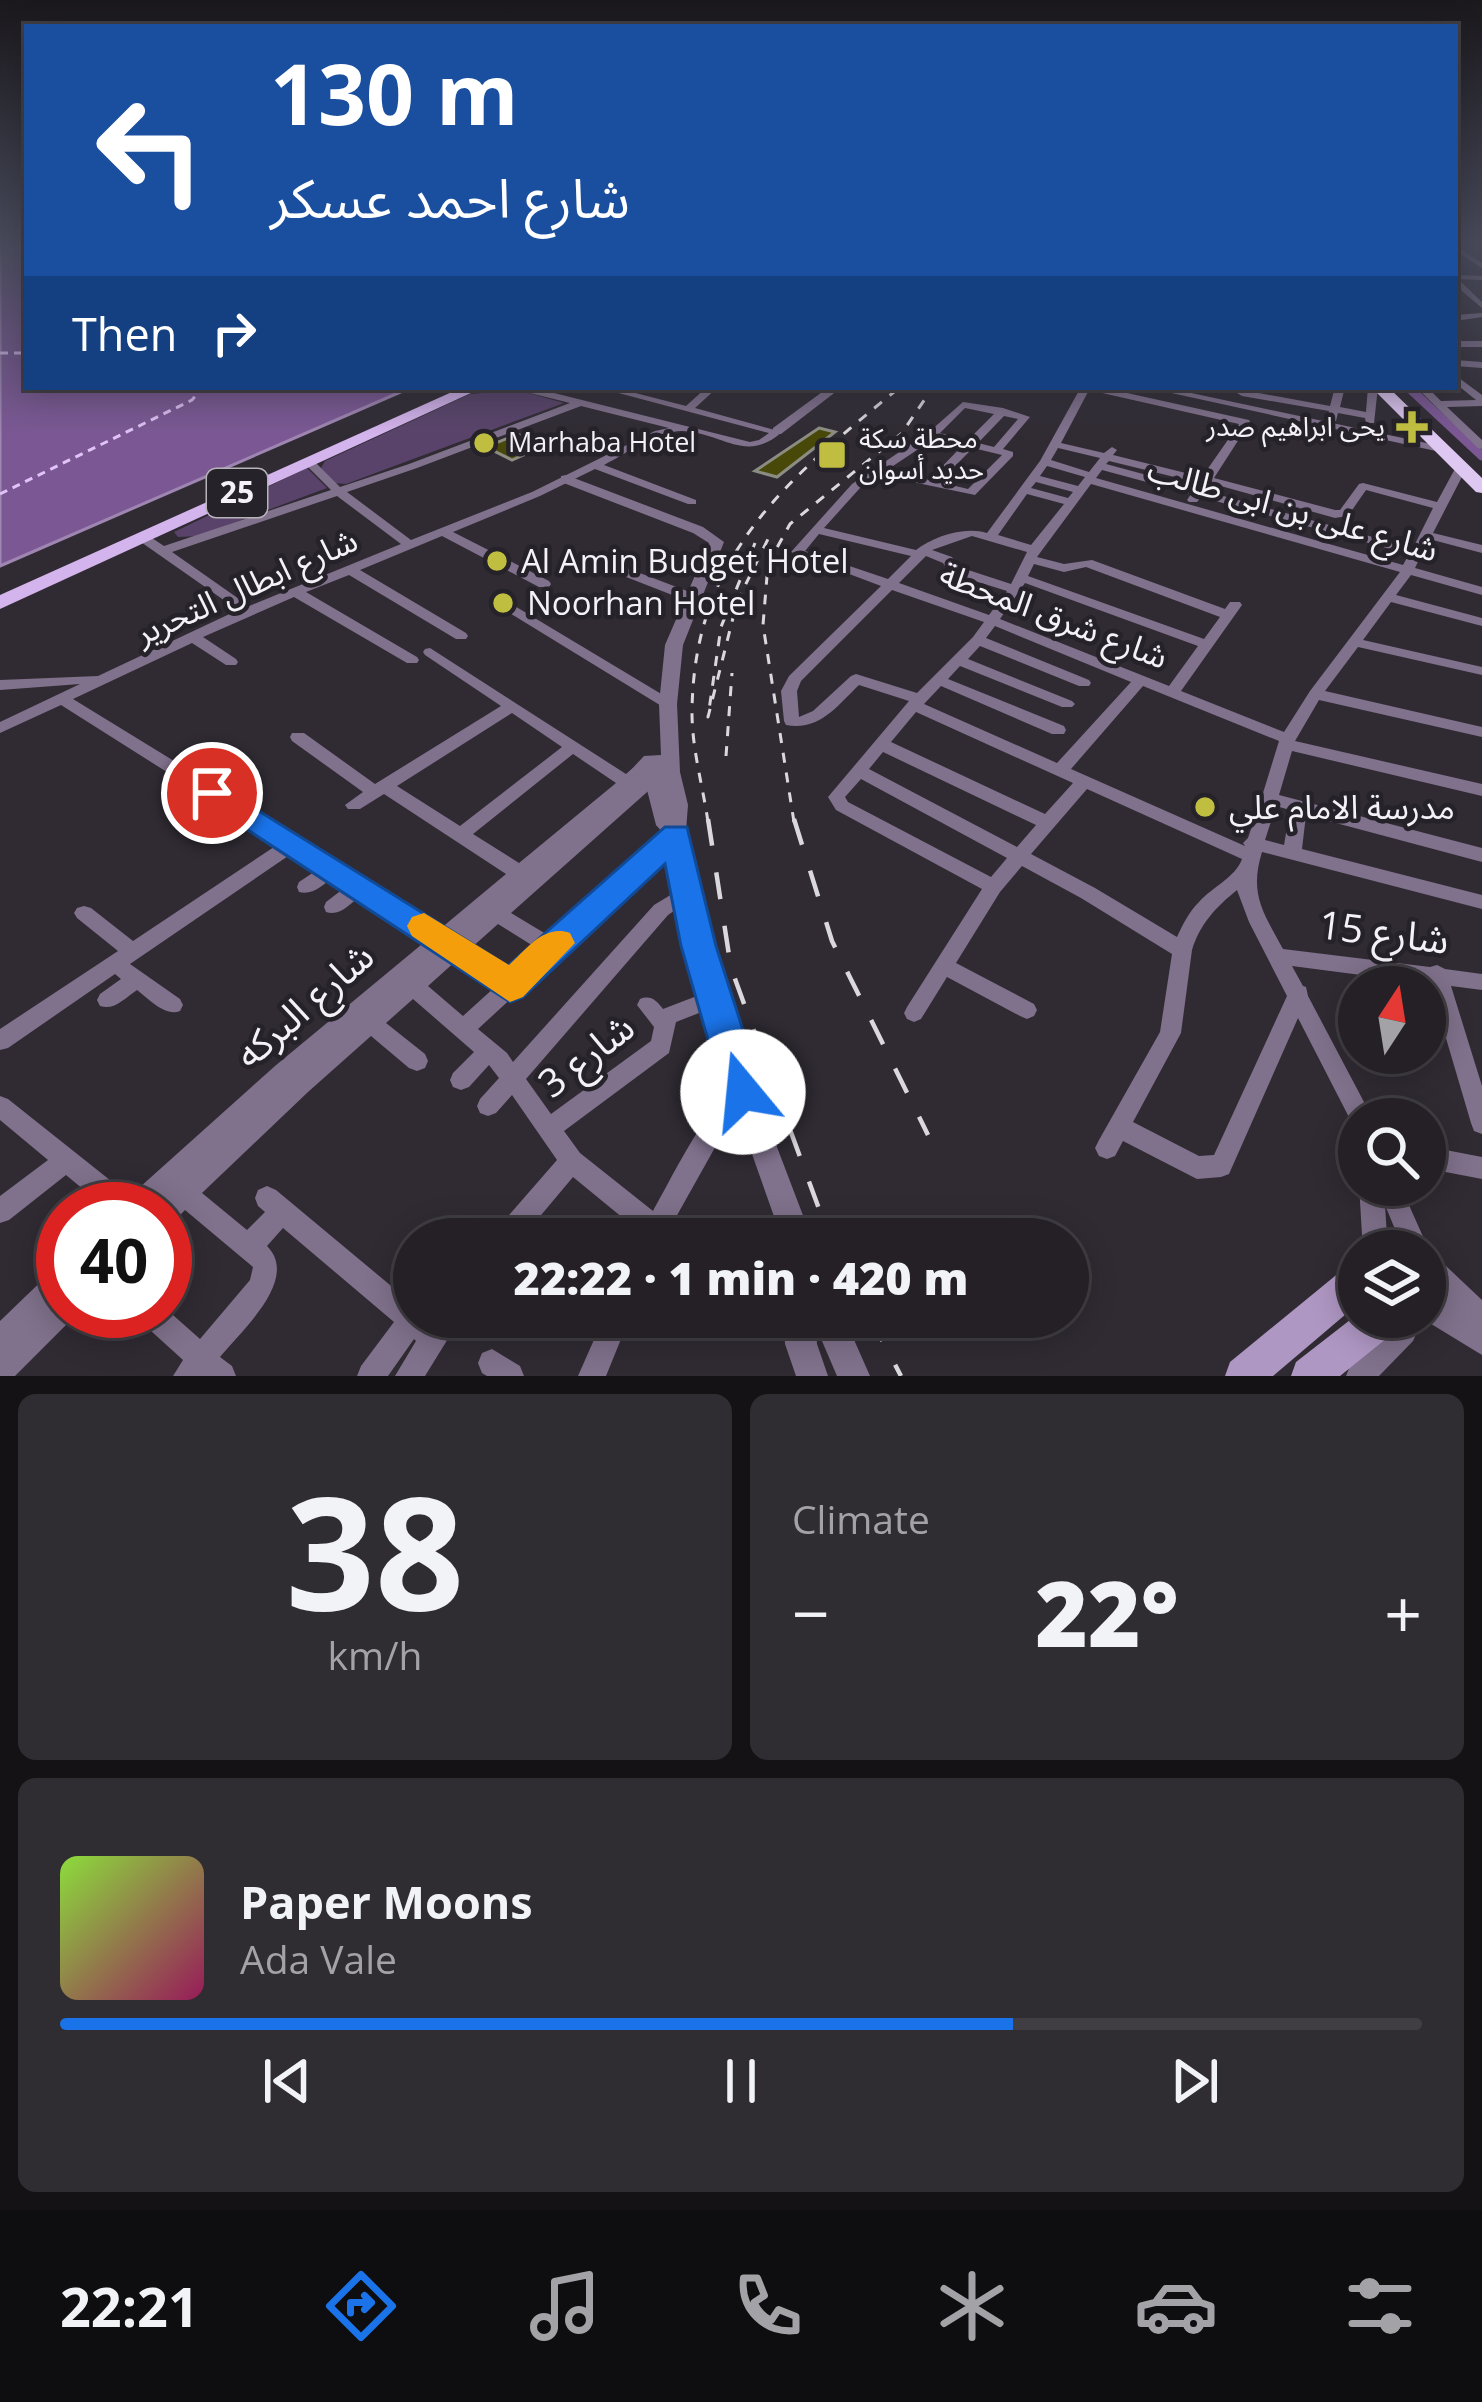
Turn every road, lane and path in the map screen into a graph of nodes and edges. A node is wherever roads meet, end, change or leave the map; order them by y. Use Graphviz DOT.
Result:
graph roads {
  1 [pos="1459,343"];
  2 [pos="1482,344"];
  3 [pos="1482,356"];
  4 [pos="1458,381"];
  5 [pos="463,390"];
  6 [pos="464,390"];
  7 [pos="516,390"];
  8 [pos="617,390"];
  9 [pos="710,390"];
  10 [pos="832,390"];
  11 [pos="979,390"];
  12 [pos="1085,390"];
  13 [pos="1101,390"];
  14 [pos="1169,390"];
  15 [pos="1244,390"];
  16 [pos="1339,390"];
  17 [pos="1375,390"];
  18 [pos="1379,390"];
  19 [pos="1424,390"];
  20 [pos="969,399"];
  21 [pos="1482,401"];
  22 [pos="580,402"];
  23 [pos="1439,404"];
  24 [pos="1232,406"];
  25 [pos="689,408"];
  26 [pos="1334,410"];
  27 [pos="1004,411"];
  28 [pos="421,414"];
  29 [pos="393,416"];
  30 [pos="1371,416"];
  31 [pos="660,422"];
  32 [pos="683,428"];
  33 [pos="1330,428"];
  34 [pos="777,431"];
  35 [pos="933,434"];
  36 [pos="1368,436"];
  37 [pos="970,443"];
  38 [pos="1054,444"];
  39 [pos="1482,446"];
  40 [pos="1445,450"];
  41 [pos="1002,451"];
  42 [pos="309,461"];
  43 [pos="1045,462"];
  44 [pos="595,465"];
  45 [pos="880,472"];
  46 [pos="1092,476"];
  47 [pos="1034,478"];
  48 [pos="566,479"];
  49 [pos="1476,481"];
  50 [pos="931,484"];
  51 [pos="1203,484"];
  52 [pos="1024,490"];
  53 [pos="338,491"];
  54 [pos="1443,498"];
  55 [pos="517,500"];
  56 [pos="692,502"];
  57 [pos="1192,514"];
  58 [pos="1307,522"];
  59 [pos="816,530"];
  60 [pos="442,532"];
  61 [pos="1426,535"];
  62 [pos="991,536"];
  63 [pos="142,537"];
  64 [pos="1297,538"];
  65 [pos="410,545"];
  66 [pos="1482,549"];
  67 [pos="162,551"];
  68 [pos="919,553"];
  69 [pos="1418,553"];
  70 [pos="1032,554"];
  71 [pos="603,563"];
  72 [pos="349,569"];
  73 [pos="1407,570"];
  74 [pos="1017,583"];
  75 [pos="544,584"];
  76 [pos="887,584"];
  77 [pos="295,591"];
  78 [pos="1482,591"];
  79 [pos="0,593"];
  80 [pos="1389,596"];
  81 [pos="690,597"];
  82 [pos="0,603"];
  83 [pos="512,610"];
  84 [pos="248,611"];
  85 [pos="994,620"];
  86 [pos="1482,622"];
  87 [pos="461,635"];
  88 [pos="193,637"];
  89 [pos="978,640"];
  90 [pos="1355,642"];
  91 [pos="1205,644"];
  92 [pos="430,652"];
  93 [pos="412,660"];
  94 [pos="958,660"];
  95 [pos="231,662"];
  96 [pos="1482,671"];
  97 [pos="106,678"];
  98 [pos="939,680"];
  99 [pos="1141,680"];
  100 [pos="1084,683"];
  101 [pos="0,685"];
  102 [pos="1172,693"];
  103 [pos="1315,694"];
  104 [pos="62,699"];
  105 [pos="917,702"];
  106 [pos="1067,704"];
  107 [pos="512,706"];
  108 [pos="669,712"];
  109 [pos="6,723"];
  110 [pos="1058,730"];
  111 [pos="1482,732"];
  112 [pos="298,737"];
  113 [pos="1287,742"];
  114 [pos="881,743"];
  115 [pos="573,746"];
  116 [pos="858,770"];
  117 [pos="1060,770"];
  118 [pos="650,777"];
  119 [pos="1084,781"];
  120 [pos="380,789"];
  121 [pos="1482,790"];
  122 [pos="212,793"];
  123 [pos="1266,798"];
  124 [pos="233,806"];
  125 [pos="355,806"];
  126 [pos="1300,807"];
  127 [pos="185,809"];
  128 [pos="253,818"];
  129 [pos="1048,823"];
  130 [pos="202,824"];
  131 [pos="675,833"];
  132 [pos="460,835"];
  133 [pos="225,836"];
  134 [pos="294,843"];
  135 [pos="1292,853"];
  136 [pos="1482,855"];
  137 [pos="1018,856"];
  138 [pos="1249,857"];
  139 [pos="333,868"];
  140 [pos="518,872"];
  141 [pos="361,885"];
  142 [pos="306,887"];
  143 [pos="993,887"];
  144 [pos="687,892"];
  145 [pos="1482,902"];
  146 [pos="333,907"];
  147 [pos="84,913"];
  148 [pos="496,913"];
  149 [pos="449,943"];
  150 [pos="552,948"];
  151 [pos="1183,950"];
  152 [pos="1278,956"];
  153 [pos="123,957"];
  154 [pos="1372,966"];
  155 [pos="944,967"];
  156 [pos="1446,975"];
  157 [pos="136,979"];
  158 [pos="1482,982"];
  159 [pos="413,986"];
  160 [pos="510,986"];
  161 [pos="1299,993"];
  162 [pos="715,998"];
  163 [pos="107,1000"];
  164 [pos="1446,1002"];
  165 [pos="173,1005"];
  166 [pos="646,1005"];
  167 [pos="1027,1010"];
  168 [pos="914,1013"];
  169 [pos="663,1023"];
  170 [pos="371,1024"];
  171 [pos="464,1029"];
  172 [pos="0,1041"];
  173 [pos="489,1051"];
  174 [pos="417,1061"];
  175 [pos="514,1078"];
  176 [pos="461,1080"];
  177 [pos="743,1092"];
  178 [pos="1352,1098"];
  179 [pos="0,1106"];
  180 [pos="488,1106"];
  181 [pos="1480,1112"];
  182 [pos="548,1130"];
  183 [pos="67,1160"];
  184 [pos="572,1161"];
  185 [pos="1446,1161"];
  186 [pos="1482,1168"];
  187 [pos="95,1182"];
  188 [pos="161,1182"];
  189 [pos="192,1187"];
  190 [pos="0,1211"];
  191 [pos="192,1214"];
  192 [pos="523,1218"];
  193 [pos="637,1218"];
  194 [pos="666,1218"];
  195 [pos="789,1218"];
  196 [pos="256,1254"];
  197 [pos="1446,1283"];
  198 [pos="393,1297"];
  199 [pos="1338,1298"];
  200 [pos="36,1304"];
  201 [pos="1446,1318"];
  202 [pos="1482,1318"];
  203 [pos="36,1337"];
  204 [pos="174,1338"];
  205 [pos="413,1338"];
  206 [pos="423,1338"];
  207 [pos="608,1338"];
  208 [pos="801,1338"];
  209 [pos="837,1338"];
  210 [pos="1358,1338"];
  211 [pos="1397,1338"];
  212 [pos="0,1339"];
  213 [pos="1482,1342"];
  214 [pos="204,1370"];
  215 [pos="0,1372"];
  216 [pos="371,1376"];
  217 [pos="410,1376"];
  218 [pos="592,1376"];
  219 [pos="812,1376"];
  220 [pos="854,1376"];
  221 [pos="1244,1376"];
  222 [pos="1310,1376"];
  223 [pos="1360,1376"];
  1 -- 2 [label="street"];
  1 -- 3 [label="street"];
  4 -- 21 [label="street"];
  5 -- 29 [label="main road, 25"];
  6 -- 28 [label="main road, 25"];
  7 -- 22 [label="street"];
  8 -- 25 [label="street"];
  9 -- 25 [label="street"];
  10 -- 34 [label="street"];
  11 -- 20 [label="street"];
  12 -- 38 [label="street"];
  13 -- 51 [label="street"];
  14 -- 24 [label="street"];
  15 -- 24 [label="street"];
  15 -- 26 [label="street"];
  16 -- 26 [label="street"];
  17 -- 30 [label="street"];
  18 -- 40 [label="highway"];
  19 -- 23 [label="street"];
  21 -- 23 [label="street"];
  22 -- 31 [label="street"];
  22 -- 53 [label="street"];
  23 -- 39 [label="street"];
  24 -- 33 [label="street"];
  25 -- 34 [label="street"];
  26 -- 30 [label="street"];
  26 -- 33 [label="street"];
  27 -- 35 [label="street"];
  27 -- 37 [label="street"];
  27 -- 41 [label="street"];
  28 -- 29 [label="main road"];
  28 -- 42 [label="main road, 25"];
  29 -- 79 [label="main road, 25"];
  30 -- 36 [label="street"];
  31 -- 32 [label="street"];
  31 -- 55 [label="street, شارع ابطال التحرير"];
  32 -- 34 [label="street"];
  32 -- 44 [label="street, شارع ابطال التحرير"];
  33 -- 36 [label="street"];
  35 -- 37 [label="street"];
  35 -- 45 [label="street"];
  36 -- 40 [label="street"];
  37 -- 41 [label="street"];
  37 -- 50 [label="street"];
  38 -- 43 [label="street"];
  38 -- 46 [label="street"];
  40 -- 49 [label="highway"];
  41 -- 50 [label="street"];
  42 -- 53 [label="street"];
  42 -- 63 [label="main road, 25"];
  43 -- 46 [label="street"];
  43 -- 47 [label="street"];
  44 -- 48 [label="street, شارع ابطال التحرير"];
  44 -- 56 [label="street"];
  45 -- 50 [label="street"];
  45 -- 59 [label="street"];
  46 -- 47 [label="street"];
  46 -- 51 [label="street"];
  46 -- 52 [label="street"];
  46 -- 57 [label="street, شارع على بن ابى طالب"];
  46 -- 70 [label="street"];
  47 -- 52 [label="street"];
  48 -- 55 [label="street, شارع ابطال التحرير"];
  48 -- 81 [label="street"];
  49 -- 54 [label="highway"];
  49 -- 54 [label="street"];
  51 -- 54 [label="street"];
  51 -- 57 [label="street"];
  51 -- 58 [label="street"];
  52 -- 62 [label="street"];
  53 -- 65 [label="street"];
  53 -- 67 [label="street"];
  54 -- 61 [label="street"];
  55 -- 60 [label="street, شارع ابطال التحرير"];
  57 -- 64 [label="street, شارع على بن ابى طالب"];
  58 -- 64 [label="street"];
  58 -- 69 [label="street"];
  59 -- 68 [label="street"];
  59 -- 76 [label="street, شارع شرق المحطة"];
  60 -- 65 [label="street, شارع ابطال التحرير"];
  60 -- 75 [label="street"];
  61 -- 66 [label="street"];
  61 -- 69 [label="street"];
  62 -- 68 [label="street"];
  62 -- 70 [label="street"];
  63 -- 67 [label="street"];
  63 -- 82 [label="main road, 25"];
  64 -- 73 [label="street, شارع على بن ابى طالب"];
  65 -- 72 [label="street, شارع ابطال التحرير"];
  67 -- 84 [label="street"];
  68 -- 74 [label="street"];
  68 -- 76 [label="street"];
  69 -- 73 [label="street"];
  70 -- 74 [label="street"];
  70 -- 91 [label="street"];
  71 -- 81 [label="street"];
  72 -- 77 [label="street, شارع ابطال التحرير"];
  72 -- 87 [label="street"];
  73 -- 78 [label="street, شارع على بن ابى طالب"];
  73 -- 80 [label="street"];
  74 -- 85 [label="street"];
  74 -- 91 [label="street"];
  76 -- 85 [label="street, شارع شرق المحطة"];
  76 -- 105 [label="street"];
  77 -- 84 [label="street, شارع ابطال التحرير"];
  77 -- 93 [label="street"];
  80 -- 86 [label="street"];
  80 -- 90 [label="street"];
  81 -- 108 [label="street"];
  83 -- 108 [label="street"];
  84 -- 88 [label="street, شارع ابطال التحرير"];
  85 -- 89 [label="street"];
  85 -- 99 [label="street, شارع شرق المحطة"];
  88 -- 95 [label="street"];
  88 -- 97 [label="street, شارع ابطال التحرير"];
  89 -- 94 [label="street"];
  89 -- 100 [label="street"];
  90 -- 96 [label="street"];
  90 -- 103 [label="street"];
  91 -- 102 [label="street"];
  92 -- 107 [label="street"];
  94 -- 98 [label="street"];
  94 -- 106 [label="street"];
  97 -- 101 [label="street"];
  97 -- 104 [label="street, شارع ابطال التحرير"];
  98 -- 105 [label="street"];
  98 -- 110 [label="street"];
  99 -- 102 [label="street, شارع شرق المحطة"];
  99 -- 117 [label="street"];
  102 -- 113 [label="street, شارع شرق المحطة"];
  103 -- 111 [label="street"];
  103 -- 113 [label="street"];
  104 -- 109 [label="street, شارع ابطال التحرير"];
  104 -- 122 [label="street"];
  105 -- 114 [label="street"];
  105 -- 117 [label="street"];
  107 -- 115 [label="street"];
  107 -- 120 [label="street"];
  108 -- 118 [label="street"];
  112 -- 120 [label="street"];
  113 -- 121 [label="street, شارع شرق المحطة"];
  113 -- 123 [label="street"];
  114 -- 116 [label="street"];
  114 -- 129 [label="street"];
  115 -- 118 [label="street"];
  115 -- 132 [label="street"];
  116 -- 137 [label="street"];
  116 -- 143 [label="street"];
  117 -- 119 [label="street"];
  118 -- 131 [label="street"];
  118 -- 140 [label="street, شارع البركه"];
  118 -- 148 [label="street, شارع البركه"];
  119 -- 129 [label="street"];
  119 -- 138 [label="street"];
  120 -- 125 [label="street"];
  120 -- 132 [label="street"];
  122 -- 124 [label="street"];
  122 -- 127 [label="street"];
  123 -- 126 [label="street"];
  123 -- 138 [label="street"];
  124 -- 128 [label="street"];
  124 -- 130 [label="street"];
  126 -- 135 [label="street"];
  126 -- 136 [label="street"];
  128 -- 133 [label="street"];
  128 -- 134 [label="street"];
  129 -- 137 [label="street"];
  131 -- 144 [label="street"];
  131 -- 150 [label="street"];
  132 -- 140 [label="street"];
  134 -- 139 [label="street"];
  134 -- 153 [label="street"];
  135 -- 138 [label="street"];
  135 -- 145 [label="street"];
  137 -- 143 [label="street"];
  137 -- 151 [label="street"];
  138 -- 151 [label="street"];
  138 -- 152 [label="street"];
  139 -- 141 [label="street"];
  139 -- 142 [label="street"];
  140 -- 149 [label="street, شارع البركه"];
  141 -- 146 [label="street"];
  141 -- 149 [label="street"];
  143 -- 155 [label="street"];
  144 -- 162 [label="street"];
  144 -- 175 [label="street"];
  147 -- 153 [label="street"];
  148 -- 149 [label="street, شارع البركه"];
  148 -- 150 [label="street"];
  149 -- 159 [label="street, شارع البركه"];
  149 -- 160 [label="street"];
  149 -- 188 [label="street, شارع البركه"];
  150 -- 160 [label="street"];
  151 -- 161 [label="street"];
  152 -- 154 [label="street, شارع 15"];
  152 -- 161 [label="street"];
  153 -- 157 [label="street"];
  153 -- 172 [label="street"];
  155 -- 167 [label="street"];
  155 -- 168 [label="street"];
  156 -- 158 [label="street, شارع 15"];
  157 -- 163 [label="street"];
  157 -- 165 [label="street"];
  159 -- 170 [label="street, شارع البركه"];
  159 -- 171 [label="street"];
  160 -- 171 [label="street"];
  161 -- 178 [label="street"];
  162 -- 169 [label="street, شارع 3"];
  162 -- 177 [label="street"];
  164 -- 181 [label="street"];
  166 -- 169 [label="street"];
  169 -- 182 [label="street, شارع 3"];
  170 -- 174 [label="street"];
  170 -- 189 [label="street, شارع البركه"];
  171 -- 173 [label="street"];
  173 -- 175 [label="street"];
  173 -- 176 [label="street"];
  175 -- 180 [label="street"];
  175 -- 182 [label="street"];
  177 -- 194 [label="street"];
  177 -- 195 [label="street"];
  179 -- 183 [label="street"];
  182 -- 184 [label="street"];
  183 -- 187 [label="street"];
  183 -- 190 [label="street"];
  184 -- 192 [label="street"];
  184 -- 193 [label="street"];
  185 -- 186 [label="street"];
  191 -- 196 [label="street"];
  196 -- 198 [label="street"];
  196 -- 214 [label="street"];
  197 -- 202 [label="street"];
  199 -- 221 [label="main road"];
  200 -- 212 [label="street"];
  201 -- 213 [label="street"];
  203 -- 215 [label="street"];
  204 -- 214 [label="street"];
  205 -- 216 [label="street"];
  206 -- 217 [label="street"];
  207 -- 218 [label="street"];
  208 -- 219 [label="street"];
  209 -- 220 [label="street"];
  210 -- 222 [label="main road"];
  211 -- 223 [label="street"];
}
